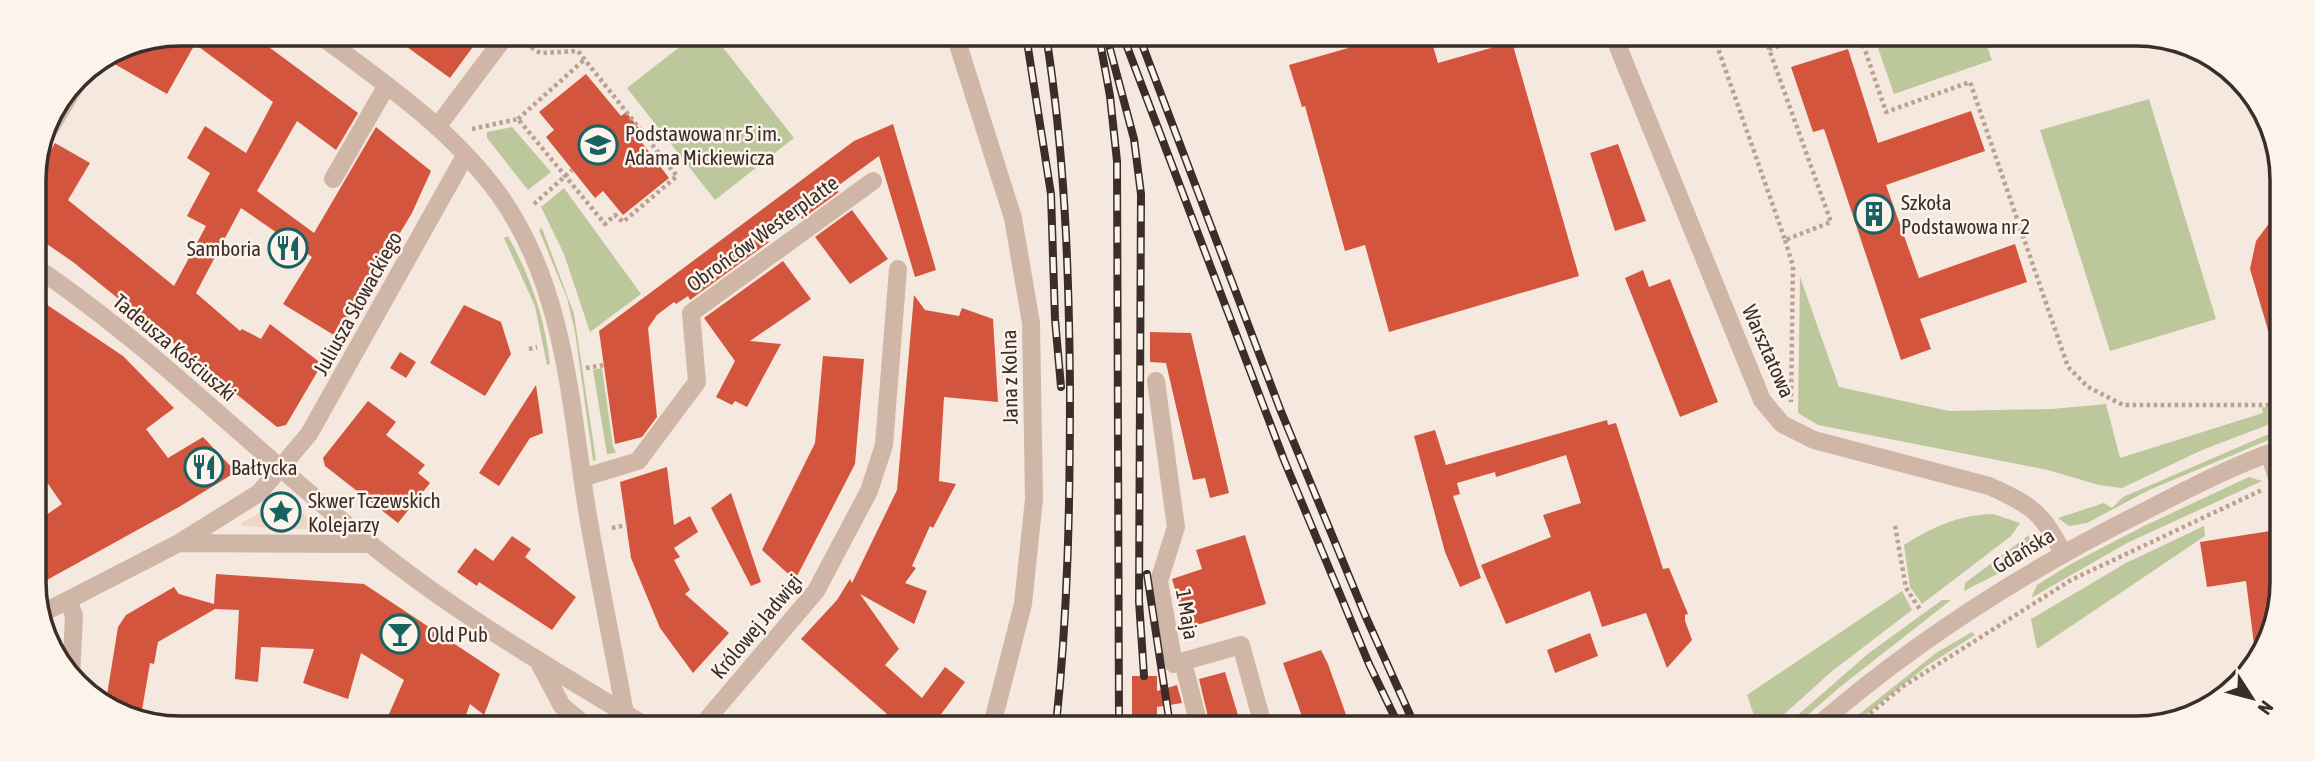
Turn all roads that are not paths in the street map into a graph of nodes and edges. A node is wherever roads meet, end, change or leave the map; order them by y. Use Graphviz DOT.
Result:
graph roads {
  1 [pos="334,46"];
  2 [pos="500,46"];
  3 [pos="958,46"];
  4 [pos="1618,46"];
  5 [pos="387,85"];
  6 [pos="438,127"];
  7 [pos="465,156"];
  8 [pos="333,179"];
  9 [pos="873,181"];
  10 [pos="898,269"];
  11 [pos="46,274"];
  12 [pos="1156,381"];
  13 [pos="2270,453"];
  14 [pos="282,468"];
  15 [pos="582,478"];
  16 [pos="179,543"];
  17 [pos="370,544"];
  18 [pos="2062,552"];
  19 [pos="68,601"];
  20 [pos="49,610"];
  21 [pos="537,659"];
  22 [pos="72,661"];
  23 [pos="1184,662"];
  24 [pos="1197,715"];
  25 [pos="1260,715"];
  26 [pos="1831,715"];
  27 [pos="574,716"];
  28 [pos="623,716"];
  29 [pos="626,716"];
  30 [pos="710,716"];
  31 [pos="994,716"];
  1 -- 5 [label="street"];
  2 -- 6 [label="street"];
  3 -- 31 [label="street, Jana z Kolna"];
  4 -- 18 [label="street, Warsztatowa"];
  5 -- 6 [label="street"];
  5 -- 8 [label="street"];
  6 -- 7 [label="street"];
  7 -- 14 [label="street, Juliusza Słowackiego"];
  7 -- 15 [label="street"];
  9 -- 15 [label="street, Obrońców Westerplatte"];
  10 -- 30 [label="street, Królowej Jadwigi"];
  11 -- 14 [label="street, Tadeusza Kościuszki"];
  12 -- 23 [label="street, 1 Maja"];
  13 -- 18 [label="street, Gdańska"];
  14 -- 16 [label="street, Juliusza Słowackiego"];
  14 -- 17 [label="street, Tadeusza Kościuszki"];
  15 -- 29 [label="street"];
  16 -- 17 [label="street"];
  16 -- 19 [label="street, Juliusza Słowackiego"];
  17 -- 21 [label="street, Tadeusza Kościuszki"];
  18 -- 26 [label="street, Gdańska"];
  19 -- 20 [label="street, Juliusza Słowackiego"];
  19 -- 22 [label="street"];
  21 -- 27 [label="street"];
  21 -- 28 [label="street, Tadeusza Kościuszki"];
  23 -- 24 [label="street"];
  23 -- 25 [label="street, 1 Maja"];
}
